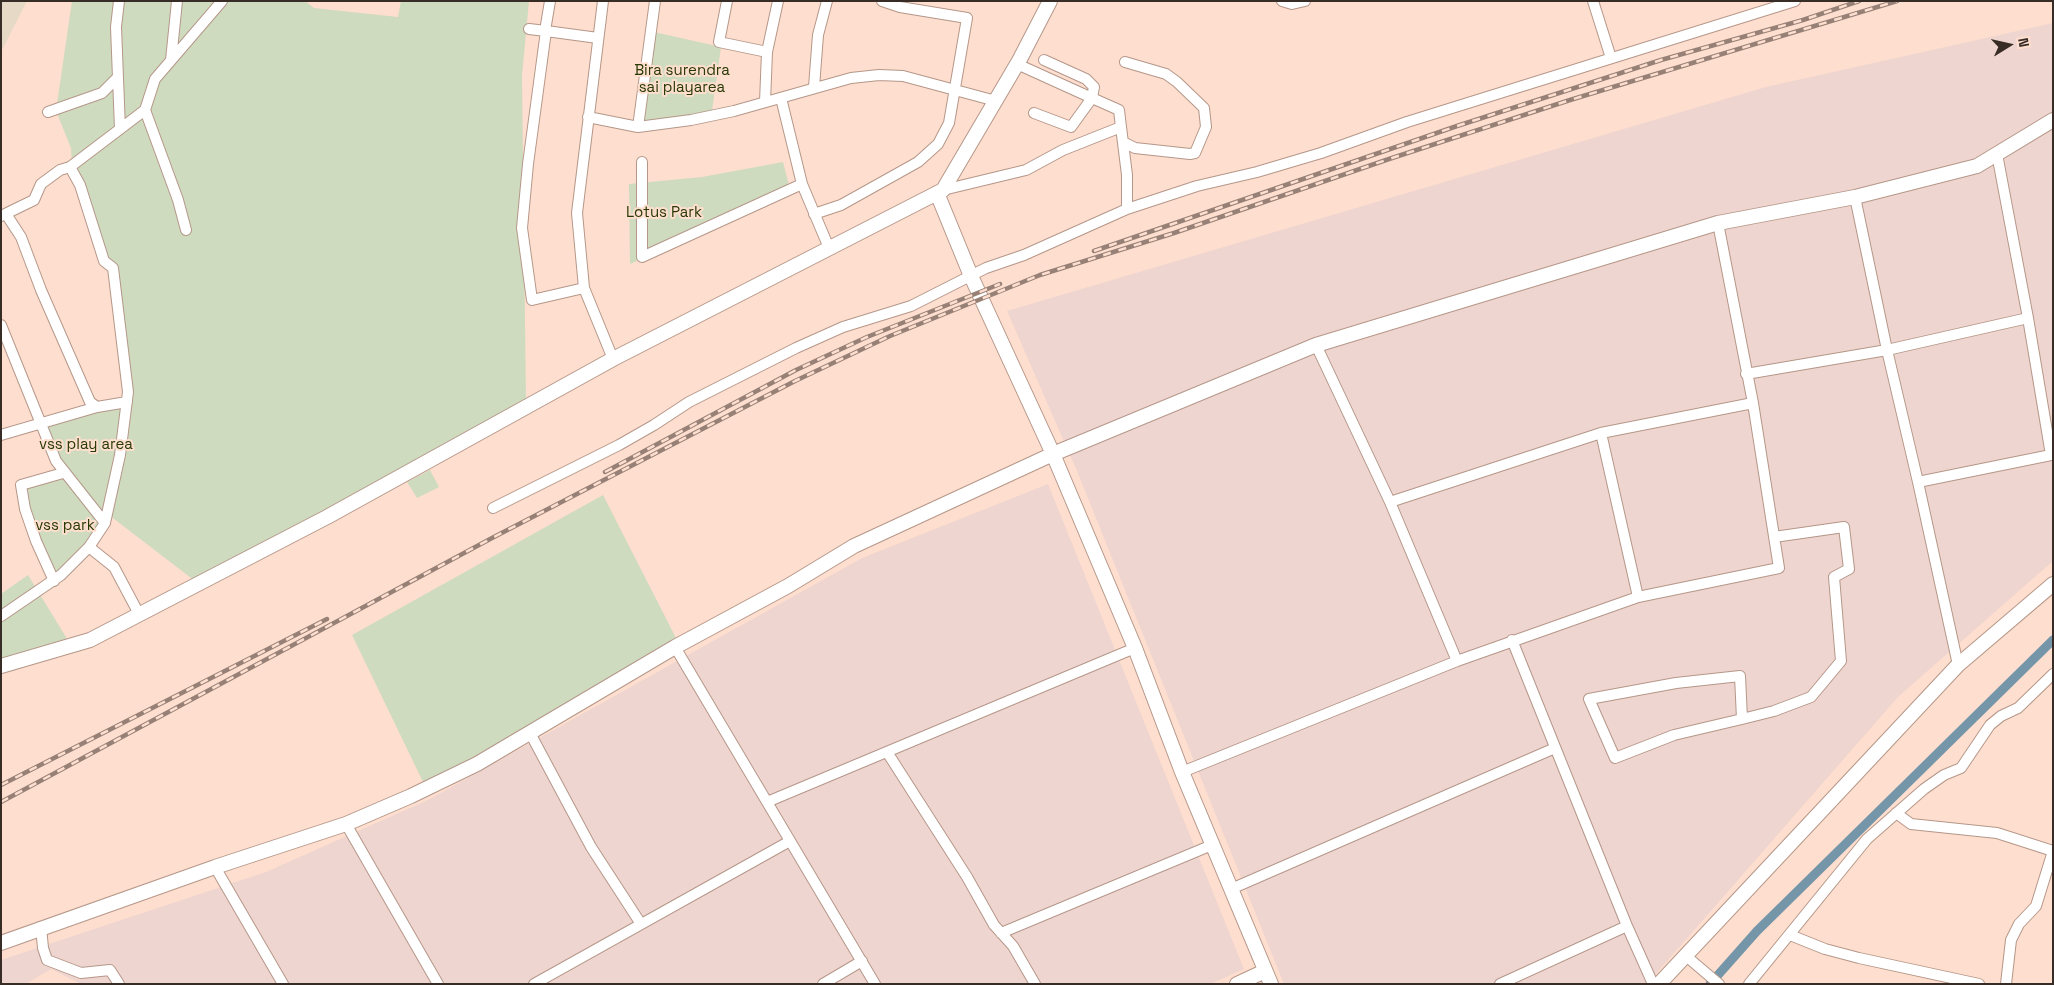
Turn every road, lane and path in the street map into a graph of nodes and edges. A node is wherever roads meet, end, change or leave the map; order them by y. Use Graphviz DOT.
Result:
graph roads {
  1 [pos="119,1"];
  2 [pos="177,1"];
  3 [pos="222,1"];
  4 [pos="550,1"];
  5 [pos="603,1"];
  6 [pos="655,1"];
  7 [pos="728,1"];
  8 [pos="778,1"];
  9 [pos="827,1"];
  10 [pos="882,1"];
  11 [pos="1050,1"];
  12 [pos="1282,1"];
  13 [pos="1305,1"];
  14 [pos="1593,1"];
  15 [pos="1795,1"];
  16 [pos="529,29"];
  17 [pos="545,31"];
  18 [pos="598,38"];
  19 [pos="767,52"];
  20 [pos="1611,58"];
  21 [pos="171,60"];
  22 [pos="1044,60"];
  23 [pos="1125,62"];
  24 [pos="1017,64"];
  25 [pos="118,76"];
  26 [pos="814,87"];
  27 [pos="954,89"];
  28 [pos="780,98"];
  29 [pos="1092,98"];
  30 [pos="996,101"];
  31 [pos="765,102"];
  32 [pos="145,110"];
  33 [pos="48,112"];
  34 [pos="1034,113"];
  35 [pos="588,117"];
  36 [pos="2053,120"];
  37 [pos="638,127"];
  38 [pos="1071,127"];
  39 [pos="1121,127"];
  40 [pos="120,129"];
  41 [pos="1081,143"];
  42 [pos="1125,144"];
  43 [pos="1996,154"];
  44 [pos="642,162"];
  45 [pos="70,166"];
  46 [pos="802,184"];
  47 [pos="940,191"];
  48 [pos="1855,197"];
  49 [pos="1127,209"];
  50 [pos="814,214"];
  51 [pos="4,215"];
  52 [pos="1718,223"];
  53 [pos="186,230"];
  54 [pos="828,248"];
  55 [pos="971,276"];
  56 [pos="584,288"];
  57 [pos="2028,318"];
  58 [pos="1,325"];
  59 [pos="1316,345"];
  60 [pos="1887,350"];
  61 [pos="613,359"];
  62 [pos="1746,374"];
  63 [pos="127,402"];
  64 [pos="1752,403"];
  65 [pos="97,407"];
  66 [pos="41,424"];
  67 [pos="1601,432"];
  68 [pos="1,435"];
  69 [pos="1053,454"];
  70 [pos="2052,458"];
  71 [pos="63,473"];
  72 [pos="1918,482"];
  73 [pos="1390,502"];
  74 [pos="493,508"];
  75 [pos="105,522"];
  76 [pos="1774,537"];
  77 [pos="89,547"];
  78 [pos="54,581"];
  79 [pos="2053,584"];
  80 [pos="1638,597"];
  81 [pos="139,614"];
  82 [pos="1,616"];
  83 [pos="1512,640"];
  84 [pos="675,647"];
  85 [pos="1135,648"];
  86 [pos="1457,661"];
  87 [pos="1958,665"];
  88 [pos="1,666"];
  89 [pos="2053,674"];
  90 [pos="1742,719"];
  91 [pos="530,733"];
  92 [pos="1555,748"];
  93 [pos="887,752"];
  94 [pos="1182,772"];
  95 [pos="767,802"];
  96 [pos="1896,813"];
  97 [pos="346,824"];
  98 [pos="790,841"];
  99 [pos="1212,845"];
  100 [pos="2053,851"];
  101 [pos="215,867"];
  102 [pos="1231,889"];
  103 [pos="641,924"];
  104 [pos="1627,926"];
  105 [pos="41,928"];
  106 [pos="1002,933"];
  107 [pos="1790,935"];
  108 [pos="1,944"];
  109 [pos="1686,956"];
  110 [pos="862,961"];
  111 [pos="1268,978"];
  112 [pos="119,984"];
  113 [pos="283,984"];
  114 [pos="438,984"];
  115 [pos="534,984"];
  116 [pos="823,984"];
  117 [pos="875,984"];
  118 [pos="1035,984"];
  119 [pos="1237,984"];
  120 [pos="1500,984"];
  121 [pos="1653,984"];
  122 [pos="1659,984"];
  123 [pos="1719,984"];
  124 [pos="1749,984"];
  125 [pos="1978,984"];
  126 [pos="2006,984"];
  1 -- 25 [label="street"];
  2 -- 21 [label="street"];
  3 -- 21 [label="street"];
  4 -- 17 [label="street"];
  5 -- 18 [label="street"];
  6 -- 37 [label="street"];
  7 -- 19 [label="street"];
  8 -- 19 [label="street"];
  9 -- 26 [label="street"];
  10 -- 27 [label="street"];
  11 -- 24 [label="street"];
  12 -- 13 [label="street"];
  14 -- 20 [label="street"];
  15 -- 20 [label="street"];
  16 -- 17 [label="street"];
  17 -- 18 [label="street"];
  17 -- 56 [label="street"];
  18 -- 35 [label="street"];
  19 -- 31 [label="street"];
  20 -- 49 [label="street"];
  21 -- 32 [label="street"];
  22 -- 29 [label="street"];
  23 -- 42 [label="street"];
  24 -- 29 [label="street"];
  24 -- 30 [label="street"];
  25 -- 33 [label="street"];
  25 -- 40 [label="street"];
  26 -- 27 [label="street"];
  26 -- 28 [label="street"];
  27 -- 30 [label="street"];
  27 -- 50 [label="street"];
  28 -- 31 [label="street"];
  28 -- 46 [label="street"];
  29 -- 38 [label="street"];
  29 -- 39 [label="street"];
  30 -- 47 [label="street"];
  31 -- 37 [label="street"];
  32 -- 40 [label="street"];
  32 -- 53 [label="street"];
  34 -- 38 [label="street"];
  35 -- 37 [label="street"];
  35 -- 56 [label="street"];
  36 -- 43 [label="street"];
  38 -- 41 [label="street"];
  39 -- 41 [label="street"];
  39 -- 42 [label="street"];
  40 -- 45 [label="street"];
  41 -- 47 [label="street"];
  42 -- 49 [label="street"];
  43 -- 48 [label="street"];
  43 -- 57 [label="street"];
  44 -- 46 [label="street"];
  45 -- 51 [label="street"];
  45 -- 63 [label="street"];
  46 -- 50 [label="street"];
  47 -- 54 [label="street"];
  47 -- 55 [label="street"];
  48 -- 52 [label="street"];
  48 -- 60 [label="street"];
  49 -- 55 [label="street"];
  50 -- 54 [label="street"];
  51 -- 65 [label="street"];
  52 -- 59 [label="street"];
  52 -- 62 [label="street"];
  54 -- 61 [label="street"];
  55 -- 69 [label="street"];
  55 -- 74 [label="street"];
  56 -- 61 [label="street"];
  57 -- 60 [label="street"];
  57 -- 70 [label="street"];
  58 -- 66 [label="street"];
  59 -- 69 [label="street"];
  59 -- 73 [label="street"];
  60 -- 62 [label="street"];
  60 -- 72 [label="street"];
  61 -- 81 [label="street"];
  62 -- 64 [label="street"];
  63 -- 65 [label="street"];
  63 -- 75 [label="street"];
  64 -- 67 [label="street"];
  64 -- 76 [label="street"];
  65 -- 66 [label="street"];
  66 -- 68 [label="street"];
  66 -- 71 [label="street"];
  67 -- 73 [label="street"];
  67 -- 80 [label="street"];
  69 -- 84 [label="street"];
  69 -- 85 [label="street"];
  70 -- 72 [label="street"];
  71 -- 75 [label="street"];
  71 -- 78 [label="street"];
  72 -- 87 [label="street"];
  73 -- 86 [label="street"];
  75 -- 77 [label="street"];
  76 -- 80 [label="street"];
  76 -- 90 [label="street"];
  77 -- 78 [label="street"];
  77 -- 81 [label="street"];
  78 -- 82 [label="street"];
  79 -- 87 [label="street"];
  80 -- 83 [label="street"];
  81 -- 88 [label="street"];
  83 -- 86 [label="street"];
  83 -- 92 [label="street"];
  84 -- 91 [label="street"];
  84 -- 95 [label="street"];
  85 -- 93 [label="street"];
  85 -- 94 [label="street"];
  86 -- 94 [label="street"];
  87 -- 109 [label="street"];
  89 -- 96 [label="street"];
  90 -- 90 [label="street"];
  91 -- 97 [label="street"];
  91 -- 103 [label="street"];
  92 -- 102 [label="street"];
  92 -- 104 [label="street"];
  93 -- 95 [label="street"];
  93 -- 106 [label="street"];
  94 -- 99 [label="street"];
  95 -- 98 [label="street"];
  96 -- 100 [label="street"];
  96 -- 107 [label="street"];
  97 -- 101 [label="street"];
  97 -- 114 [label="street"];
  98 -- 103 [label="street"];
  98 -- 110 [label="street"];
  99 -- 102 [label="street"];
  99 -- 106 [label="street"];
  100 -- 126 [label="street"];
  101 -- 105 [label="street"];
  101 -- 113 [label="street"];
  102 -- 111 [label="street"];
  103 -- 115 [label="street"];
  104 -- 120 [label="street"];
  104 -- 121 [label="street"];
  105 -- 108 [label="street"];
  105 -- 112 [label="street"];
  106 -- 118 [label="street"];
  107 -- 124 [label="street"];
  107 -- 125 [label="street"];
  109 -- 122 [label="street"];
  109 -- 123 [label="street"];
  110 -- 116 [label="street"];
  110 -- 117 [label="street"];
  111 -- 119 [label="street"];
}
